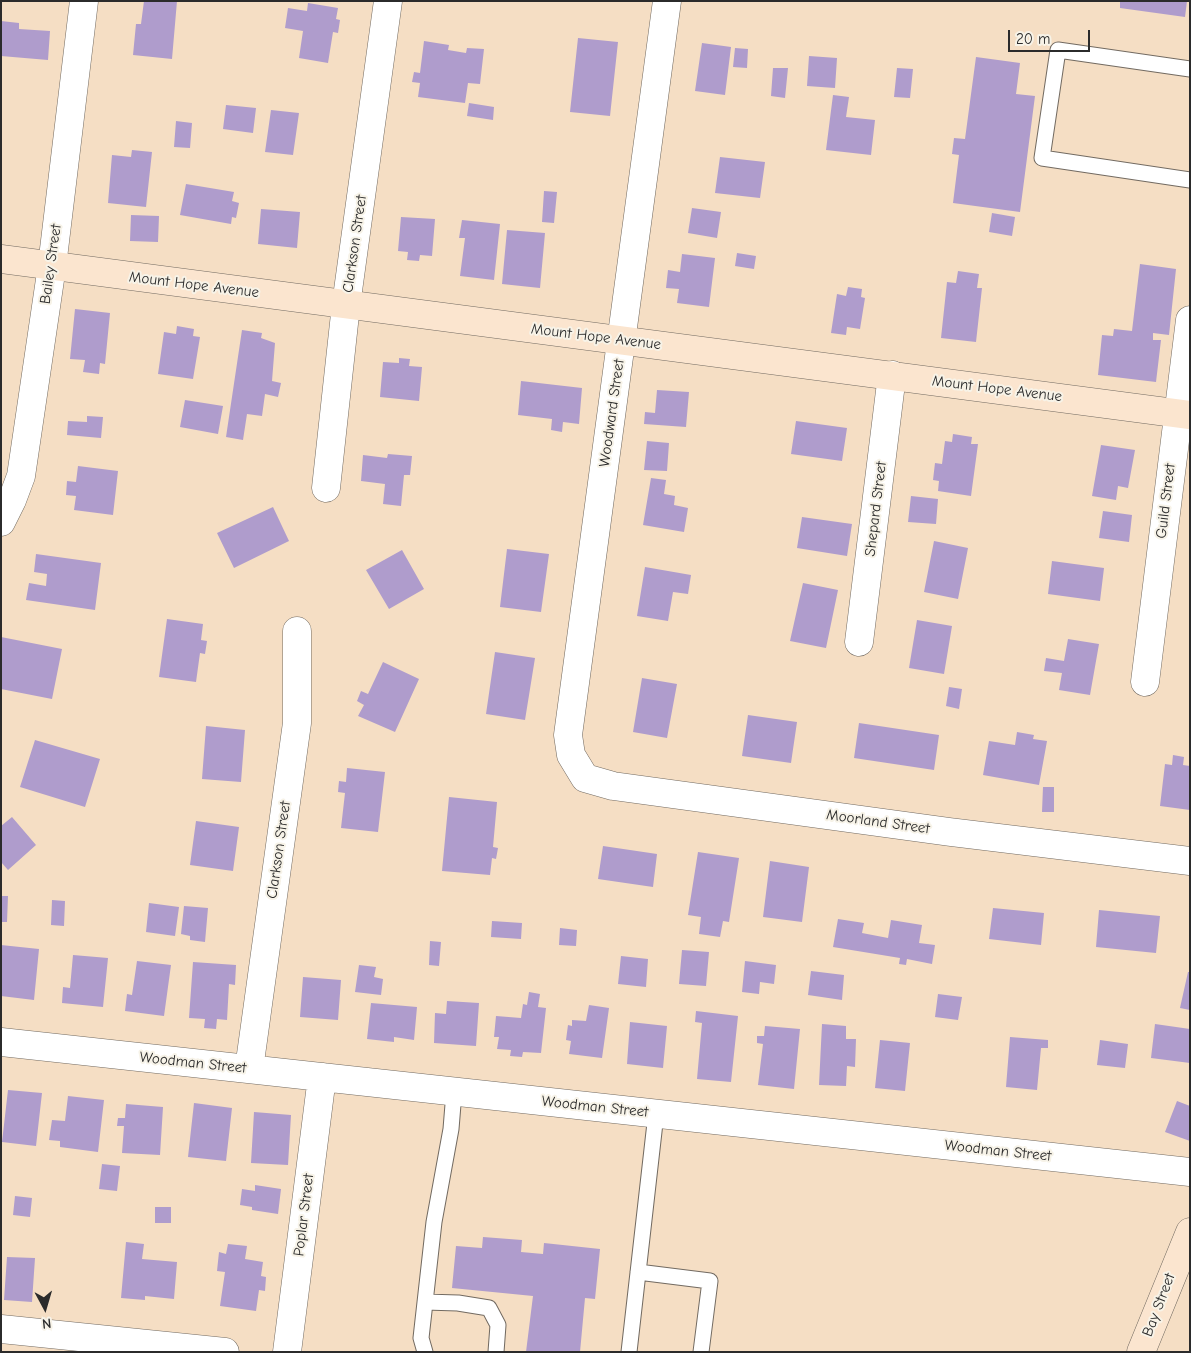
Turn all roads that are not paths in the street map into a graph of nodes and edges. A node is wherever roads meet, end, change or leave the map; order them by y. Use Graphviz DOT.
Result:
graph roads {
  1 [pos="84,1"];
  2 [pos="388,1"];
  3 [pos="667,1"];
  4 [pos="1190,69"];
  5 [pos="1190,180"];
  6 [pos="1,259"];
  7 [pos="52,266"];
  8 [pos="346,305"];
  9 [pos="1190,320"];
  10 [pos="622,340"];
  11 [pos="892,375"];
  12 [pos="1183,414"];
  13 [pos="326,488"];
  14 [pos="1,522"];
  15 [pos="297,631"];
  16 [pos="859,642"];
  17 [pos="1145,682"];
  18 [pos="575,763"];
  19 [pos="1190,861"];
  20 [pos="1,1042"];
  21 [pos="249,1069"];
  22 [pos="322,1077"];
  23 [pos="454,1092"];
  24 [pos="656,1114"];
  25 [pos="1190,1172"];
  26 [pos="1190,1232"];
  27 [pos="638,1272"];
  28 [pos="425,1302"];
  29 [pos="1,1329"];
  30 [pos="225,1352"];
  31 [pos="287,1352"];
  32 [pos="425,1352"];
  33 [pos="496,1352"];
  34 [pos="630,1352"];
  35 [pos="701,1352"];
  36 [pos="1141,1352"];
  1 -- 7 [label="street, Bailey Street"];
  2 -- 8 [label="street, Clarkson Street"];
  3 -- 10 [label="street, Woodward Street"];
  4 -- 5 [label="lane"];
  6 -- 7 [label="main road, Mount Hope Avenue"];
  7 -- 8 [label="main road, Mount Hope Avenue"];
  7 -- 14 [label="street, Bailey Street"];
  8 -- 10 [label="main road, Mount Hope Avenue"];
  8 -- 13 [label="street, Clarkson Street"];
  9 -- 12 [label="street, Guild Street"];
  10 -- 11 [label="main road, Mount Hope Avenue"];
  10 -- 18 [label="street, Woodward Street"];
  11 -- 12 [label="main road, Mount Hope Avenue"];
  11 -- 16 [label="street, Shepard Street"];
  12 -- 17 [label="street, Guild Street"];
  15 -- 21 [label="street, Clarkson Street"];
  18 -- 19 [label="street, Moorland Street"];
  20 -- 21 [label="street, Woodman Street"];
  21 -- 22 [label="street, Woodman Street"];
  22 -- 23 [label="street, Woodman Street"];
  22 -- 31 [label="street, Poplar Street"];
  23 -- 24 [label="street, Woodman Street"];
  23 -- 28 [label="lane"];
  24 -- 25 [label="street, Woodman Street"];
  24 -- 27 [label="lane"];
  26 -- 36 [label="main road, Bay Street"];
  27 -- 34 [label="lane"];
  27 -- 35 [label="lane"];
  28 -- 32 [label="lane"];
  28 -- 33 [label="lane"];
  29 -- 30 [label="street"];
}
